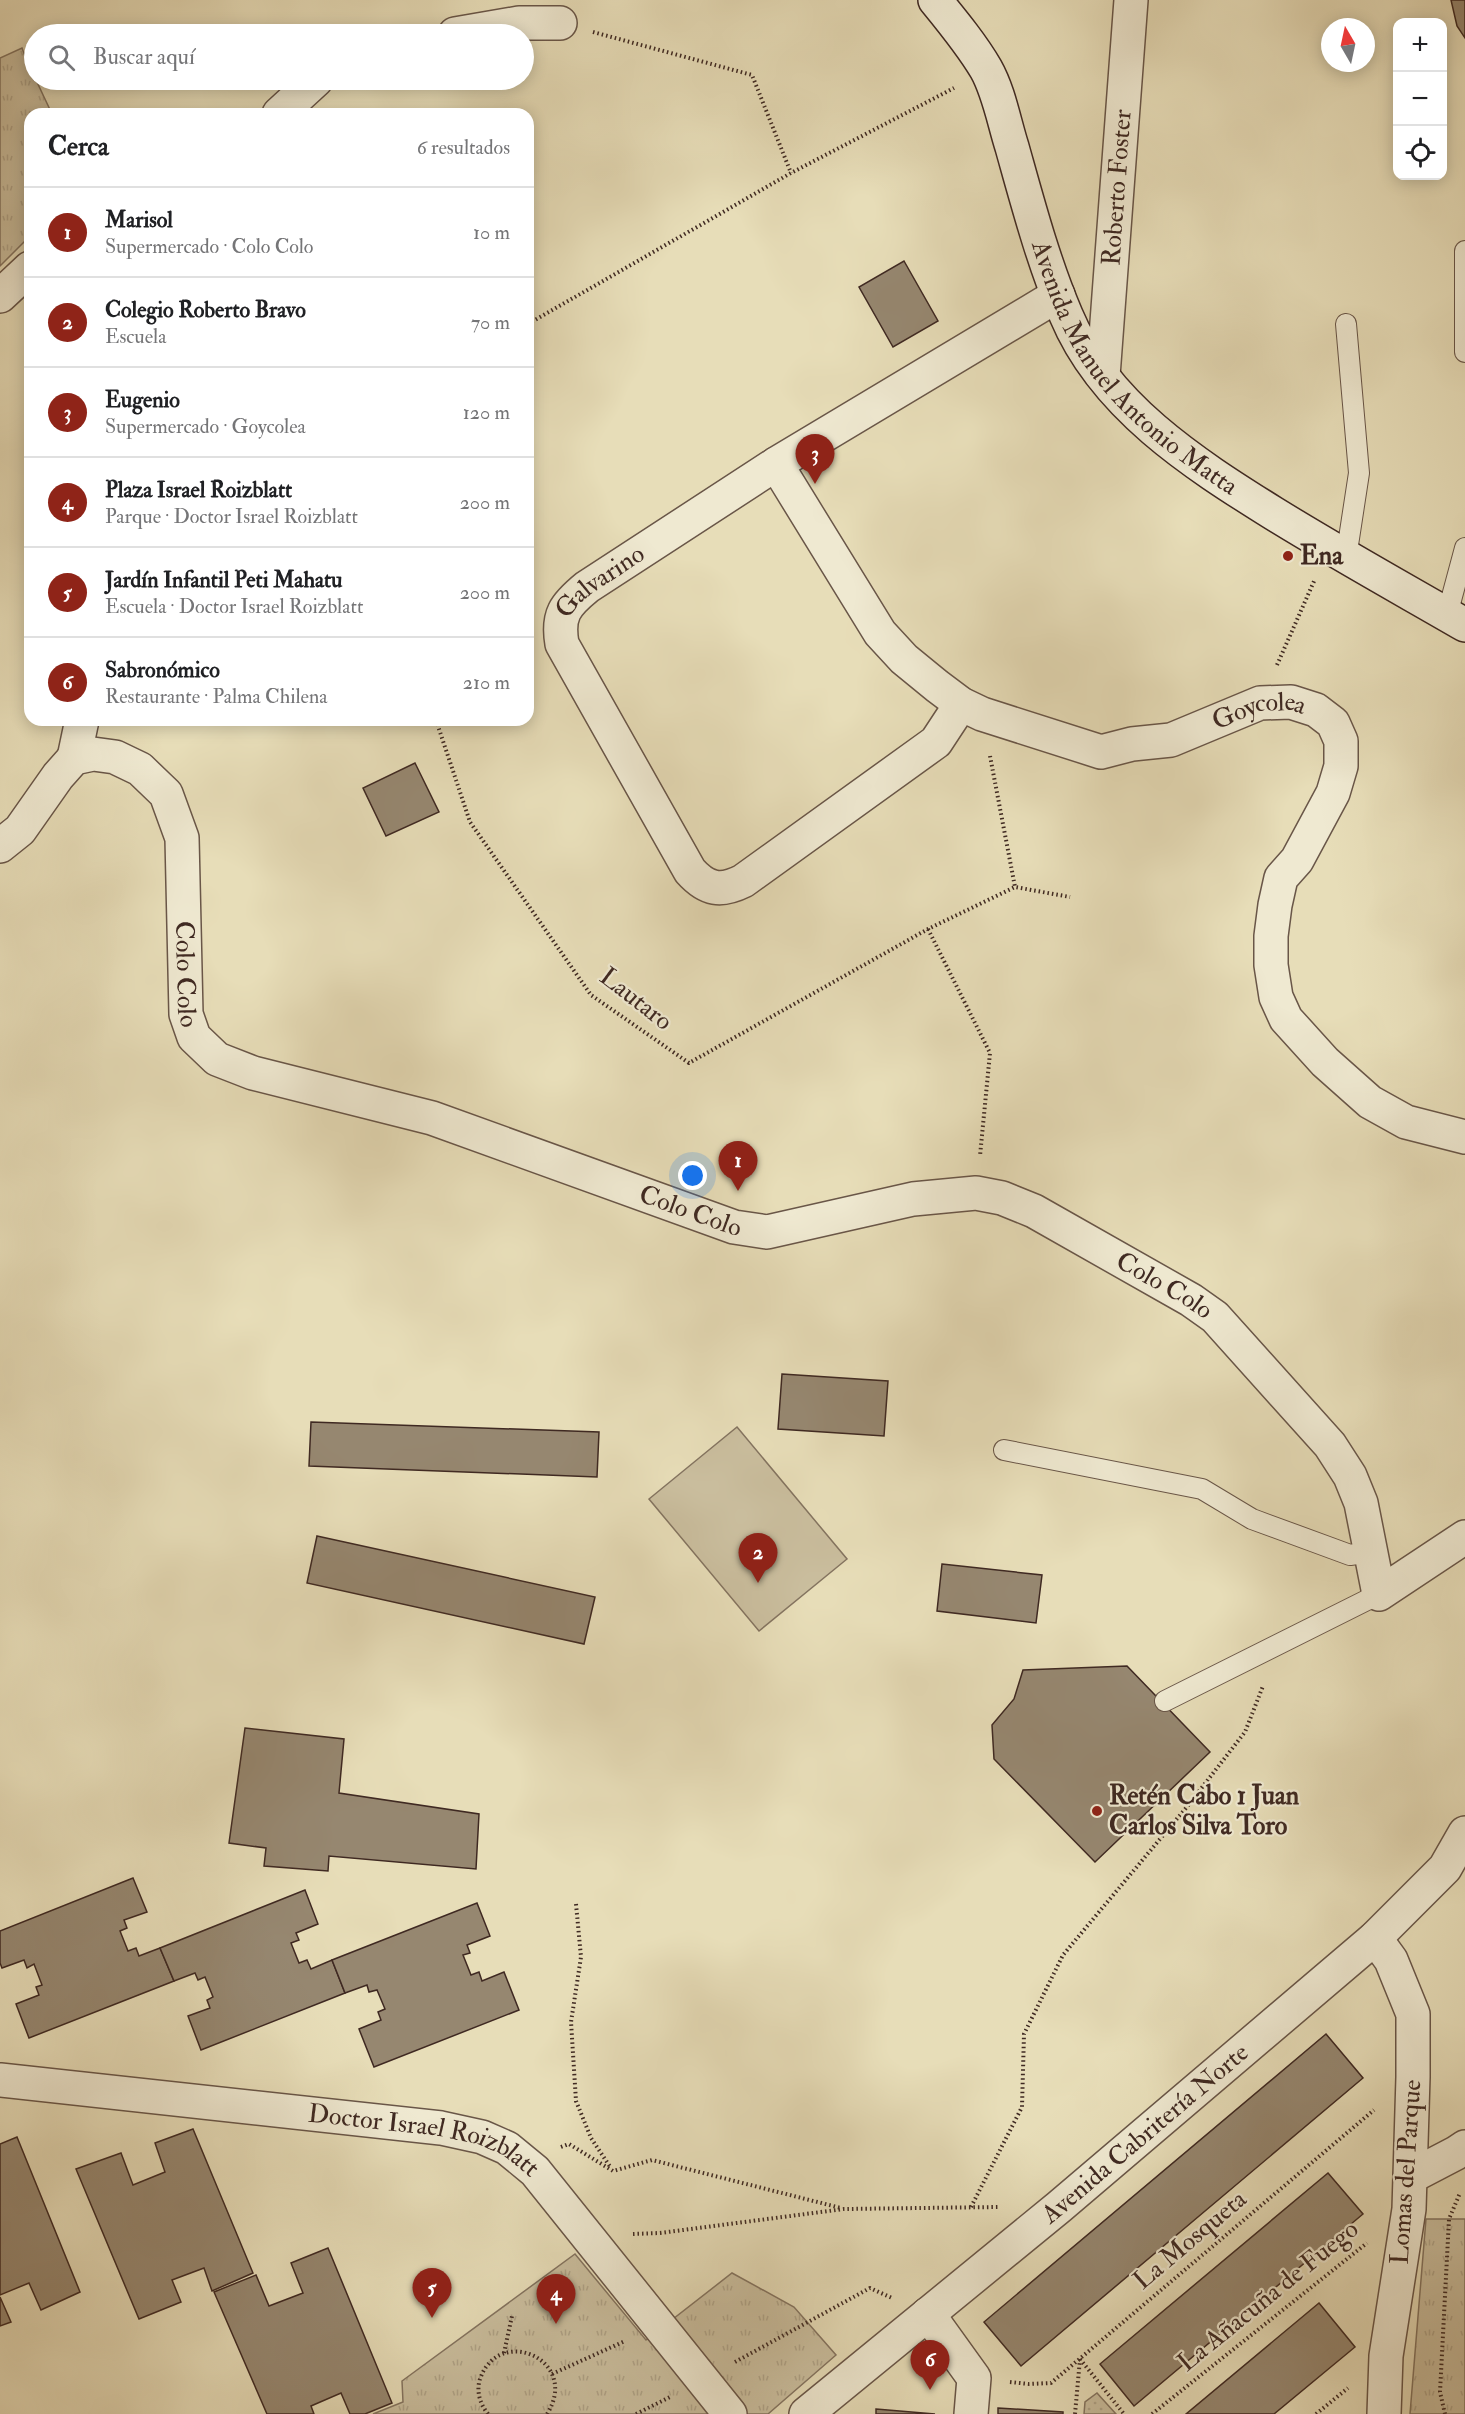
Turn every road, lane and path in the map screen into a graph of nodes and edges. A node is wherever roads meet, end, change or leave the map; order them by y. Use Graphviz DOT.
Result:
graph roads {
  1 [pos="935,0"];
  2 [pos="1131,0"];
  3 [pos="560,23"];
  4 [pos="513,24"];
  5 [pos="987,71"];
  6 [pos="305,90"];
  7 [pos="286,108"];
  8 [pos="791,173"];
  9 [pos="1465,251"];
  10 [pos="24,274"];
  11 [pos="1058,295"];
  12 [pos="0,296"];
  13 [pos="534,321"];
  14 [pos="1346,324"];
  15 [pos="1465,352"];
  16 [pos="1103,376"];
  17 [pos="776,464"];
  18 [pos="1465,548"];
  19 [pos="1338,553"];
  20 [pos="1456,620"];
  21 [pos="1260,703"];
  22 [pos="971,709"];
  23 [pos="81,726"];
  24 [pos="438,726"];
  25 [pos="74,758"];
  26 [pos="0,846"];
  27 [pos="1016,887"];
  28 [pos="1070,897"];
  29 [pos="928,929"];
  30 [pos="1465,1137"];
  31 [pos="976,1193"];
  32 [pos="1004,1450"];
  33 [pos="1465,1537"];
  34 [pos="1370,1552"];
  35 [pos="1379,1594"];
  36 [pos="1278,1645"];
  37 [pos="1165,1701"];
  38 [pos="1465,1833"];
  39 [pos="576,1904"];
  40 [pos="1375,1938"];
  41 [pos="1413,2077"];
  42 [pos="0,2080"];
  43 [pos="1465,2147"];
  44 [pos="519,2158"];
  45 [pos="614,2171"];
  46 [pos="1410,2177"];
  47 [pos="1461,2191"];
  48 [pos="971,2207"];
  49 [pos="1004,2207"];
  50 [pos="844,2209"];
  51 [pos="1409,2209"];
  52 [pos="586,2236"];
  53 [pos="928,2314"];
  54 [pos="512,2316"];
  55 [pos="658,2326"];
  56 [pos="504,2353"];
  57 [pos="1080,2359"];
  58 [pos="552,2374"];
  59 [pos="974,2378"];
  60 [pos="702,2380"];
  61 [pos="488,2414"];
  62 [pos="547,2414"];
  63 [pos="636,2414"];
  64 [pos="730,2414"];
  65 [pos="806,2414"];
  66 [pos="971,2414"];
  67 [pos="1075,2414"];
  68 [pos="1124,2414"];
  69 [pos="1152,2414"];
  70 [pos="1384,2414"];
  71 [pos="1445,2414"];
  1 -- 5 [label="street, Avenida Manuel Antonio Matta"];
  2 -- 16 [label="street, Roberto Foster"];
  3 -- 4 [label="street"];
  3 -- 8 [label="path"];
  5 -- 8 [label="path"];
  5 -- 11 [label="street, Avenida Manuel Antonio Matta"];
  6 -- 7 [label="street"];
  8 -- 13 [label="path"];
  9 -- 15 [label="lane"];
  10 -- 12 [label="street"];
  11 -- 16 [label="street, Avenida Manuel Antonio Matta"];
  11 -- 17 [label="street, Galvarino"];
  14 -- 19 [label="lane"];
  16 -- 19 [label="street, Avenida Manuel Antonio Matta"];
  17 -- 22 [label="street, Goycolea"];
  17 -- 22 [label="street, Galvarino"];
  18 -- 20 [label="lane"];
  19 -- 20 [label="street, Avenida Manuel Antonio Matta"];
  19 -- 21 [label="path"];
  21 -- 22 [label="street, Goycolea"];
  21 -- 30 [label="street, Goycolea"];
  22 -- 27 [label="path"];
  23 -- 25 [label="street"];
  24 -- 29 [label="path, Lautaro"];
  25 -- 26 [label="street"];
  25 -- 31 [label="street, Colo Colo"];
  27 -- 28 [label="path"];
  27 -- 29 [label="path, Lautaro"];
  29 -- 31 [label="path"];
  31 -- 34 [label="street, Colo Colo"];
  32 -- 34 [label="lane"];
  33 -- 35 [label="street"];
  34 -- 35 [label="street, Colo Colo"];
  35 -- 36 [label="lane"];
  36 -- 37 [label="lane"];
  36 -- 48 [label="path"];
  38 -- 40 [label="street, Avenida Cabritería Norte"];
  39 -- 45 [label="path"];
  40 -- 41 [label="street, Lomas del Parque"];
  40 -- 53 [label="street, Avenida Cabritería Norte"];
  41 -- 46 [label="street, Lomas del Parque"];
  41 -- 57 [label="path, La Mosqueta"];
  42 -- 44 [label="street, Doctor Israel Roizblatt"];
  43 -- 46 [label="street"];
  44 -- 45 [label="path"];
  44 -- 52 [label="street, Doctor Israel Roizblatt"];
  45 -- 50 [label="path"];
  46 -- 51 [label="street, Lomas del Parque"];
  47 -- 71 [label="path"];
  48 -- 49 [label="path"];
  48 -- 50 [label="path"];
  50 -- 52 [label="path"];
  51 -- 69 [label="path, La Añacuña de Fuego"];
  51 -- 70 [label="street, Lomas del Parque"];
  52 -- 55 [label="street, Doctor Israel Roizblatt"];
  53 -- 59 [label="street"];
  53 -- 60 [label="path"];
  53 -- 65 [label="street, Avenida Cabritería Norte"];
  54 -- 56 [label="path"];
  55 -- 58 [label="path"];
  55 -- 60 [label="street, Doctor Israel Roizblatt"];
  56 -- 58 [label="path"];
  56 -- 61 [label="path"];
  57 -- 59 [label="path, La Mosqueta"];
  57 -- 67 [label="path"];
  57 -- 68 [label="path"];
  58 -- 62 [label="path"];
  59 -- 66 [label="street"];
  60 -- 63 [label="path"];
  60 -- 64 [label="street, Doctor Israel Roizblatt"];
}
